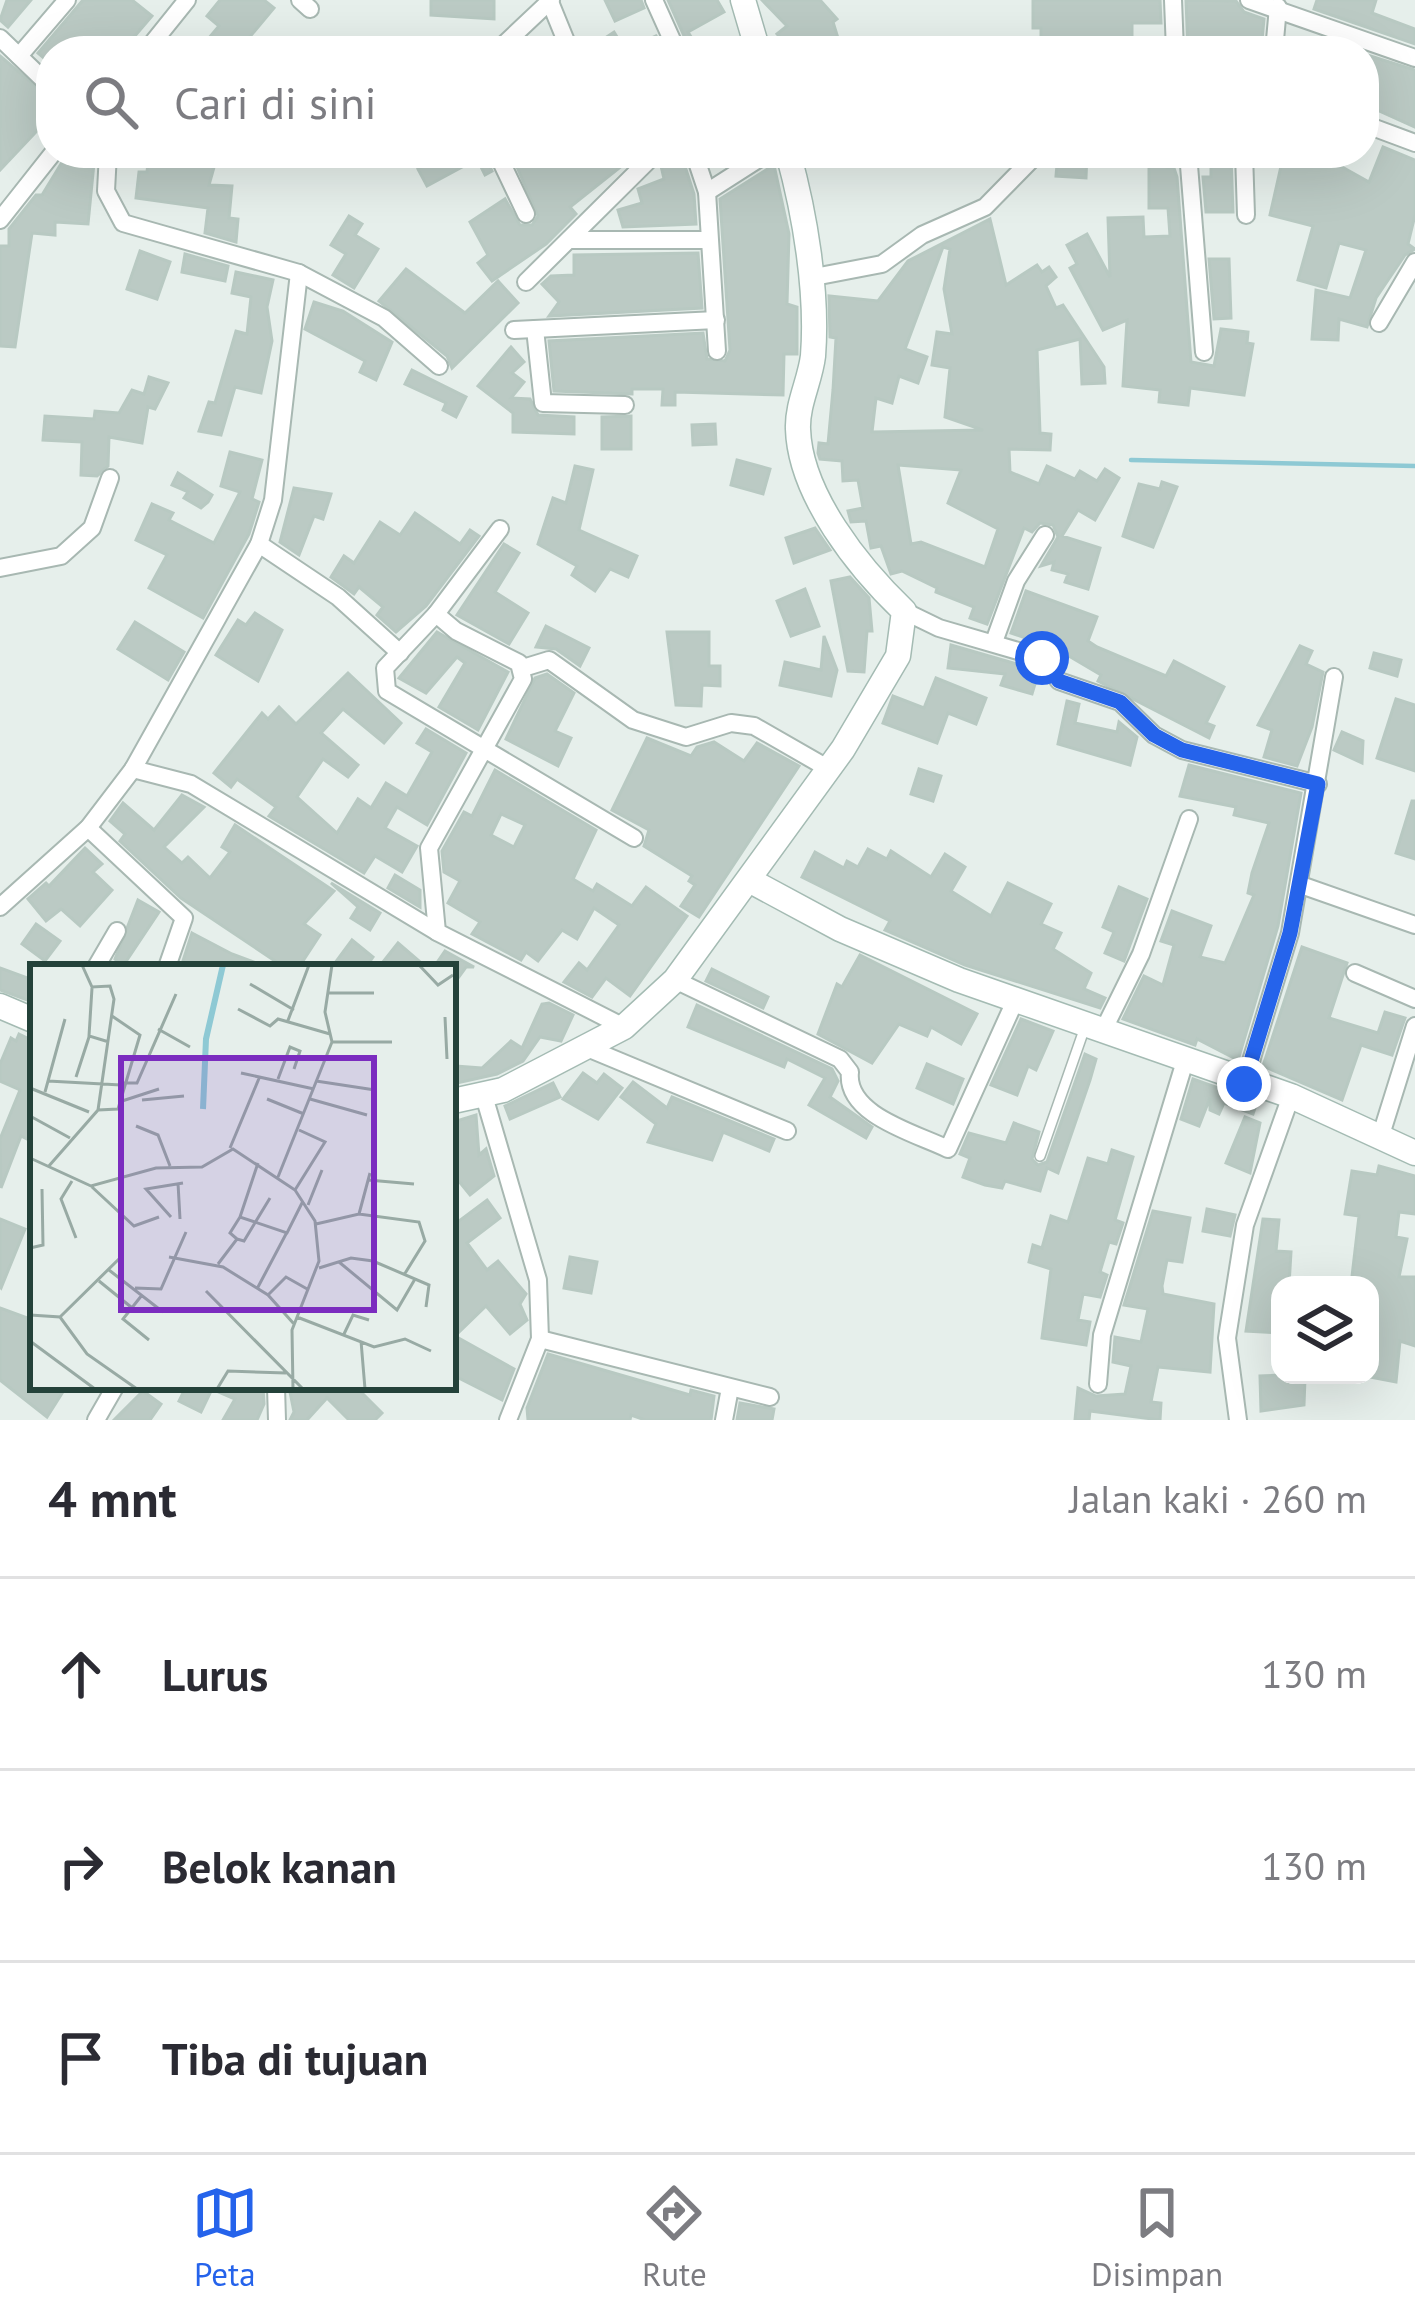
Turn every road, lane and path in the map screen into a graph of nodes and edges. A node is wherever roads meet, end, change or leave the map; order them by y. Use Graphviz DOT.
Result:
graph roads {
  1 [pos="67,0"];
  2 [pos="187,0"];
  3 [pos="654,0"];
  4 [pos="743,0"];
  5 [pos="1172,0"];
  6 [pos="550,1"];
  7 [pos="1264,2"];
  8 [pos="37,36"];
  9 [pos="158,36"];
  10 [pos="513,36"];
  11 [pos="564,36"];
  12 [pos="670,36"];
  13 [pos="754,36"];
  14 [pos="1174,36"];
  15 [pos="1271,36"];
  16 [pos="1356,36"];
  17 [pos="36,37"];
  18 [pos="0,38"];
  19 [pos="1379,45"];
  20 [pos="20,56"];
  21 [pos="1415,58"];
  22 [pos="36,72"];
  23 [pos="1379,130"];
  24 [pos="1415,143"];
  25 [pos="41,168"];
  26 [pos="107,168"];
  27 [pos="504,168"];
  28 [pos="642,168"];
  29 [pos="699,168"];
  30 [pos="745,168"];
  31 [pos="791,168"];
  32 [pos="1023,168"];
  33 [pos="1189,168"];
  34 [pos="1244,168"];
  35 [pos="707,192"];
  36 [pos="526,214"];
  37 [pos="1246,214"];
  38 [pos="0,220"];
  39 [pos="572,240"];
  40 [pos="709,240"];
  41 [pos="1415,262"];
  42 [pos="299,273"];
  43 [pos="809,278"];
  44 [pos="526,282"];
  45 [pos="716,320"];
  46 [pos="1379,323"];
  47 [pos="535,329"];
  48 [pos="514,330"];
  49 [pos="717,351"];
  50 [pos="1204,352"];
  51 [pos="439,366"];
  52 [pos="625,405"];
  53 [pos="110,478"];
  54 [pos="500,530"];
  55 [pos="1046,535"];
  56 [pos="259,544"];
  57 [pos="0,568"];
  58 [pos="904,611"];
  59 [pos="436,614"];
  60 [pos="994,642"];
  61 [pos="400,653"];
  62 [pos="523,668"];
  63 [pos="1334,677"];
  64 [pos="487,748"];
  65 [pos="133,769"];
  66 [pos="829,769"];
  67 [pos="1318,784"];
  68 [pos="1189,818"];
  69 [pos="88,828"];
  70 [pos="634,838"];
  71 [pos="749,880"];
  72 [pos="1301,885"];
  73 [pos="0,908"];
  74 [pos="1415,925"];
  75 [pos="117,931"];
  76 [pos="436,932"];
  77 [pos="98,964"];
  78 [pos="168,964"];
  79 [pos="1355,973"];
  80 [pos="675,980"];
  81 [pos="1415,999"];
  82 [pos="1015,1001"];
  83 [pos="0,1006"];
  84 [pos="30,1019"];
  85 [pos="1415,1026"];
  86 [pos="624,1027"];
  87 [pos="1094,1030"];
  88 [pos="585,1047"];
  89 [pos="1185,1061"];
  90 [pos="1244,1084"];
  91 [pos="484,1096"];
  92 [pos="1291,1096"];
  93 [pos="456,1100"];
  94 [pos="787,1131"];
  95 [pos="1381,1138"];
  96 [pos="1415,1153"];
  97 [pos="1040,1156"];
  98 [pos="540,1339"];
  99 [pos="1098,1384"];
  100 [pos="730,1388"];
  101 [pos="113,1390"];
  102 [pos="275,1390"];
  103 [pos="770,1397"];
  104 [pos="96,1420"];
  105 [pos="278,1420"];
  106 [pos="508,1420"];
  107 [pos="724,1420"];
  108 [pos="1238,1420"];
  1 -- 8 [label="street"];
  2 -- 9 [label="street"];
  3 -- 12 [label="street"];
  4 -- 13 [label="street"];
  5 -- 14 [label="street"];
  6 -- 10 [label="street"];
  6 -- 11 [label="street"];
  7 -- 15 [label="street"];
  7 -- 16 [label="street"];
  17 -- 20 [label="street"];
  18 -- 20 [label="street"];
  19 -- 21 [label="street"];
  20 -- 22 [label="street"];
  23 -- 24 [label="street"];
  25 -- 38 [label="street"];
  26 -- 42 [label="street"];
  27 -- 36 [label="street"];
  28 -- 39 [label="street"];
  29 -- 35 [label="street"];
  30 -- 35 [label="street"];
  31 -- 43 [label="street"];
  32 -- 43 [label="street"];
  33 -- 50 [label="street"];
  34 -- 37 [label="street"];
  35 -- 40 [label="street"];
  39 -- 40 [label="street"];
  39 -- 44 [label="street"];
  40 -- 45 [label="street"];
  41 -- 46 [label="street"];
  42 -- 51 [label="street"];
  42 -- 56 [label="street"];
  43 -- 58 [label="street"];
  45 -- 47 [label="street"];
  45 -- 49 [label="street"];
  47 -- 48 [label="street"];
  47 -- 52 [label="street"];
  53 -- 57 [label="street"];
  54 -- 59 [label="street"];
  55 -- 60 [label="street"];
  56 -- 61 [label="street"];
  56 -- 65 [label="street"];
  58 -- 60 [label="street"];
  58 -- 66 [label="street"];
  59 -- 61 [label="street"];
  59 -- 62 [label="street"];
  60 -- 67 [label="street"];
  61 -- 64 [label="street"];
  62 -- 64 [label="street"];
  62 -- 66 [label="street"];
  63 -- 67 [label="street"];
  64 -- 70 [label="street"];
  64 -- 76 [label="street"];
  65 -- 69 [label="street"];
  65 -- 76 [label="street"];
  66 -- 71 [label="street"];
  67 -- 72 [label="street"];
  68 -- 87 [label="street"];
  69 -- 73 [label="street"];
  69 -- 78 [label="street"];
  71 -- 80 [label="street"];
  71 -- 82 [label="street"];
  72 -- 74 [label="street"];
  72 -- 90 [label="street"];
  75 -- 77 [label="street"];
  76 -- 86 [label="street"];
  79 -- 81 [label="street"];
  80 -- 82 [label="street"];
  80 -- 86 [label="street"];
  82 -- 87 [label="street"];
  83 -- 84 [label="street"];
  85 -- 95 [label="street"];
  86 -- 88 [label="street"];
  87 -- 89 [label="street"];
  87 -- 97 [label="lane"];
  88 -- 91 [label="street"];
  88 -- 94 [label="street"];
  89 -- 90 [label="street"];
  89 -- 99 [label="street"];
  90 -- 92 [label="street"];
  91 -- 93 [label="street"];
  91 -- 98 [label="street"];
  92 -- 95 [label="street"];
  92 -- 108 [label="street"];
  95 -- 96 [label="street"];
  98 -- 100 [label="street"];
  98 -- 106 [label="street"];
  100 -- 103 [label="street"];
  100 -- 107 [label="street"];
  101 -- 104 [label="street"];
  102 -- 105 [label="street"];
}
